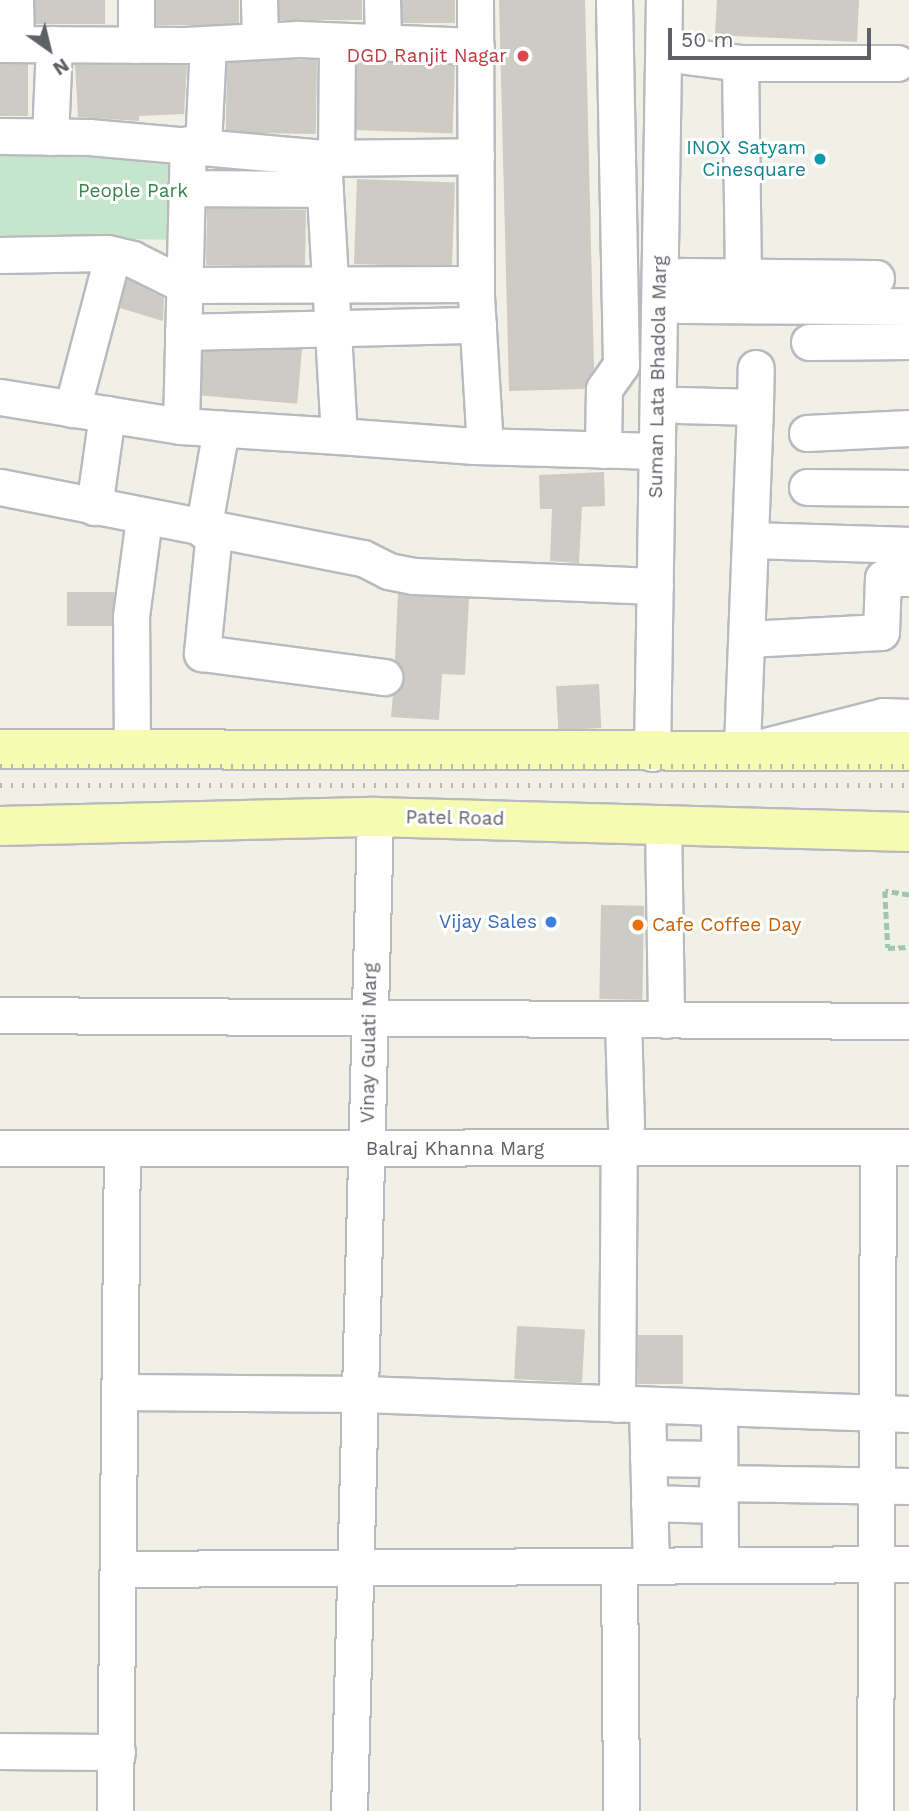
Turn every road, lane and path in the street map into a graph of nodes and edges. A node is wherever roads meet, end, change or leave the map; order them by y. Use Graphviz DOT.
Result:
graph roads {
  1 [pos="15,0"];
  2 [pos="136,0"];
  3 [pos="259,0"];
  4 [pos="382,0"];
  5 [pos="475,0"];
  6 [pos="614,0"];
  7 [pos="664,0"];
  8 [pos="687,0"];
  9 [pos="260,41"];
  10 [pos="337,41"];
  11 [pos="383,42"];
  12 [pos="8,44"];
  13 [pos="54,44"];
  14 [pos="208,44"];
  15 [pos="136,45"];
  16 [pos="476,46"];
  17 [pos="686,56"];
  18 [pos="897,62"];
  19 [pos="740,63"];
  20 [pos="0,136"];
  21 [pos="50,137"];
  22 [pos="195,145"];
  23 [pos="476,156"];
  24 [pos="328,168"];
  25 [pos="186,188"];
  26 [pos="113,254"];
  27 [pos="0,255"];
  28 [pos="743,277"];
  29 [pos="876,278"];
  30 [pos="476,284"];
  31 [pos="184,285"];
  32 [pos="330,285"];
  33 [pos="681,291"];
  34 [pos="909,306"];
  35 [pos="478,325"];
  36 [pos="333,328"];
  37 [pos="183,332"];
  38 [pos="909,341"];
  39 [pos="809,342"];
  40 [pos="756,368"];
  41 [pos="0,397"];
  42 [pos="679,405"];
  43 [pos="755,407"];
  44 [pos="72,409"];
  45 [pos="107,414"];
  46 [pos="181,426"];
  47 [pos="909,428"];
  48 [pos="221,429"];
  49 [pos="807,433"];
  50 [pos="339,436"];
  51 [pos="485,446"];
  52 [pos="603,450"];
  53 [pos="657,451"];
  54 [pos="0,487"];
  55 [pos="807,487"];
  56 [pos="909,488"];
  57 [pos="94,507"];
  58 [pos="144,517"];
  59 [pos="208,531"];
  60 [pos="752,540"];
  61 [pos="909,545"];
  62 [pos="909,578"];
  63 [pos="655,586"];
  64 [pos="747,639"];
  65 [pos="384,677"];
  66 [pos="909,717"];
  67 [pos="0,749"];
  68 [pos="132,750"];
  69 [pos="909,751"];
  70 [pos="742,752"];
  71 [pos="663,753"];
  72 [pos="376,817"];
  73 [pos="663,823"];
  74 [pos="0,825"];
  75 [pos="909,832"];
  76 [pos="909,895"];
  77 [pos="909,947"];
  78 [pos="0,1015"];
  79 [pos="370,1015"];
  80 [pos="623,1019"];
  81 [pos="666,1020"];
  82 [pos="909,1021"];
  83 [pos="622,1137"];
  84 [pos="0,1148"];
  85 [pos="122,1148"];
  86 [pos="893,1148"];
  87 [pos="367,1149"];
  88 [pos="121,1392"];
  89 [pos="363,1394"];
  90 [pos="632,1404"];
  91 [pos="719,1408"];
  92 [pos="892,1414"];
  93 [pos="648,1458"];
  94 [pos="718,1482"];
  95 [pos="874,1486"];
  96 [pos="909,1486"];
  97 [pos="649,1503"];
  98 [pos="873,1564"];
  99 [pos="909,1564"];
  100 [pos="720,1565"];
  101 [pos="635,1566"];
  102 [pos="119,1569"];
  103 [pos="352,1569"];
  104 [pos="0,1751"];
  105 [pos="117,1752"];
  106 [pos="115,1811"];
  107 [pos="349,1811"];
  108 [pos="621,1811"];
  109 [pos="875,1811"];
  1 -- 12 [label="street"];
  2 -- 15 [label="street"];
  3 -- 9 [label="street"];
  4 -- 11 [label="street"];
  5 -- 16 [label="street"];
  6 -- 52 [label="street"];
  7 -- 53 [label="street, Suman Lata Bhadola Marg"];
  8 -- 17 [label="street, Suman Lata Bhadola Marg"];
  9 -- 10 [label="street"];
  9 -- 14 [label="street"];
  10 -- 11 [label="street"];
  10 -- 24 [label="street"];
  11 -- 16 [label="street"];
  12 -- 13 [label="street"];
  13 -- 15 [label="street"];
  13 -- 21 [label="street"];
  14 -- 15 [label="street"];
  14 -- 22 [label="street"];
  16 -- 23 [label="street"];
  17 -- 19 [label="street"];
  17 -- 33 [label="street, Suman Lata Bhadola Marg"];
  18 -- 19 [label="street"];
  19 -- 28 [label="street"];
  20 -- 21 [label="street"];
  21 -- 22 [label="street"];
  22 -- 24 [label="street"];
  22 -- 25 [label="street"];
  23 -- 24 [label="street"];
  23 -- 30 [label="street"];
  24 -- 25 [label="street"];
  24 -- 32 [label="street"];
  25 -- 31 [label="street"];
  26 -- 27 [label="street"];
  26 -- 31 [label="street"];
  26 -- 44 [label="street"];
  28 -- 29 [label="street"];
  28 -- 33 [label="street"];
  30 -- 32 [label="street"];
  30 -- 35 [label="street"];
  31 -- 32 [label="street"];
  31 -- 37 [label="street"];
  32 -- 36 [label="street"];
  33 -- 34 [label="street"];
  33 -- 42 [label="street, Suman Lata Bhadola Marg"];
  35 -- 36 [label="street"];
  35 -- 51 [label="street"];
  36 -- 37 [label="street"];
  36 -- 50 [label="street"];
  37 -- 46 [label="street"];
  38 -- 39 [label="street"];
  40 -- 43 [label="street"];
  41 -- 44 [label="street"];
  42 -- 43 [label="street"];
  42 -- 71 [label="street, Suman Lata Bhadola Marg"];
  43 -- 60 [label="street"];
  44 -- 45 [label="street"];
  45 -- 46 [label="street"];
  45 -- 57 [label="street"];
  46 -- 48 [label="street"];
  47 -- 49 [label="street"];
  48 -- 50 [label="street"];
  48 -- 59 [label="street"];
  50 -- 51 [label="street"];
  51 -- 52 [label="street"];
  52 -- 53 [label="street"];
  53 -- 63 [label="street, Suman Lata Bhadola Marg"];
  54 -- 57 [label="street"];
  55 -- 56 [label="street"];
  57 -- 58 [label="street"];
  58 -- 59 [label="street"];
  58 -- 68 [label="street"];
  59 -- 63 [label="street"];
  59 -- 65 [label="street"];
  60 -- 61 [label="street"];
  60 -- 64 [label="street"];
  62 -- 64 [label="street"];
  63 -- 71 [label="street, Suman Lata Bhadola Marg"];
  64 -- 70 [label="street"];
  66 -- 70 [label="street"];
  67 -- 68 [label="main road"];
  68 -- 71 [label="main road"];
  69 -- 70 [label="main road"];
  70 -- 71 [label="main road"];
  72 -- 73 [label="main road, Patel Road"];
  72 -- 74 [label="main road, Patel Road"];
  72 -- 79 [label="street, Vinay Gulati Marg"];
  73 -- 75 [label="main road, Patel Road"];
  73 -- 81 [label="street"];
  76 -- 77 [label="path"];
  78 -- 79 [label="street"];
  79 -- 80 [label="street"];
  79 -- 87 [label="street, Vinay Gulati Marg"];
  80 -- 81 [label="street"];
  80 -- 83 [label="street"];
  81 -- 82 [label="street"];
  83 -- 86 [label="street, Balraj Khanna Marg"];
  83 -- 87 [label="street, Balraj Khanna Marg"];
  83 -- 90 [label="street"];
  84 -- 85 [label="street, Balraj Khanna Marg"];
  85 -- 87 [label="street, Balraj Khanna Marg"];
  85 -- 88 [label="street"];
  86 -- 92 [label="street"];
  87 -- 89 [label="street, Vinay Gulati Marg"];
  88 -- 89 [label="street"];
  88 -- 102 [label="street"];
  89 -- 90 [label="street"];
  89 -- 103 [label="street, Vinay Gulati Marg"];
  90 -- 91 [label="street"];
  90 -- 93 [label="street"];
  91 -- 92 [label="street"];
  91 -- 94 [label="street"];
  92 -- 95 [label="street"];
  93 -- 94 [label="street"];
  93 -- 97 [label="street"];
  94 -- 95 [label="street"];
  94 -- 97 [label="street"];
  94 -- 100 [label="street"];
  95 -- 96 [label="street"];
  95 -- 98 [label="street"];
  97 -- 101 [label="street"];
  98 -- 99 [label="street"];
  98 -- 100 [label="street"];
  98 -- 109 [label="street"];
  100 -- 101 [label="street"];
  101 -- 103 [label="street"];
  101 -- 108 [label="street"];
  102 -- 103 [label="street"];
  102 -- 105 [label="street"];
  103 -- 107 [label="street, Vinay Gulati Marg"];
  104 -- 105 [label="street"];
  105 -- 106 [label="street"];
}
